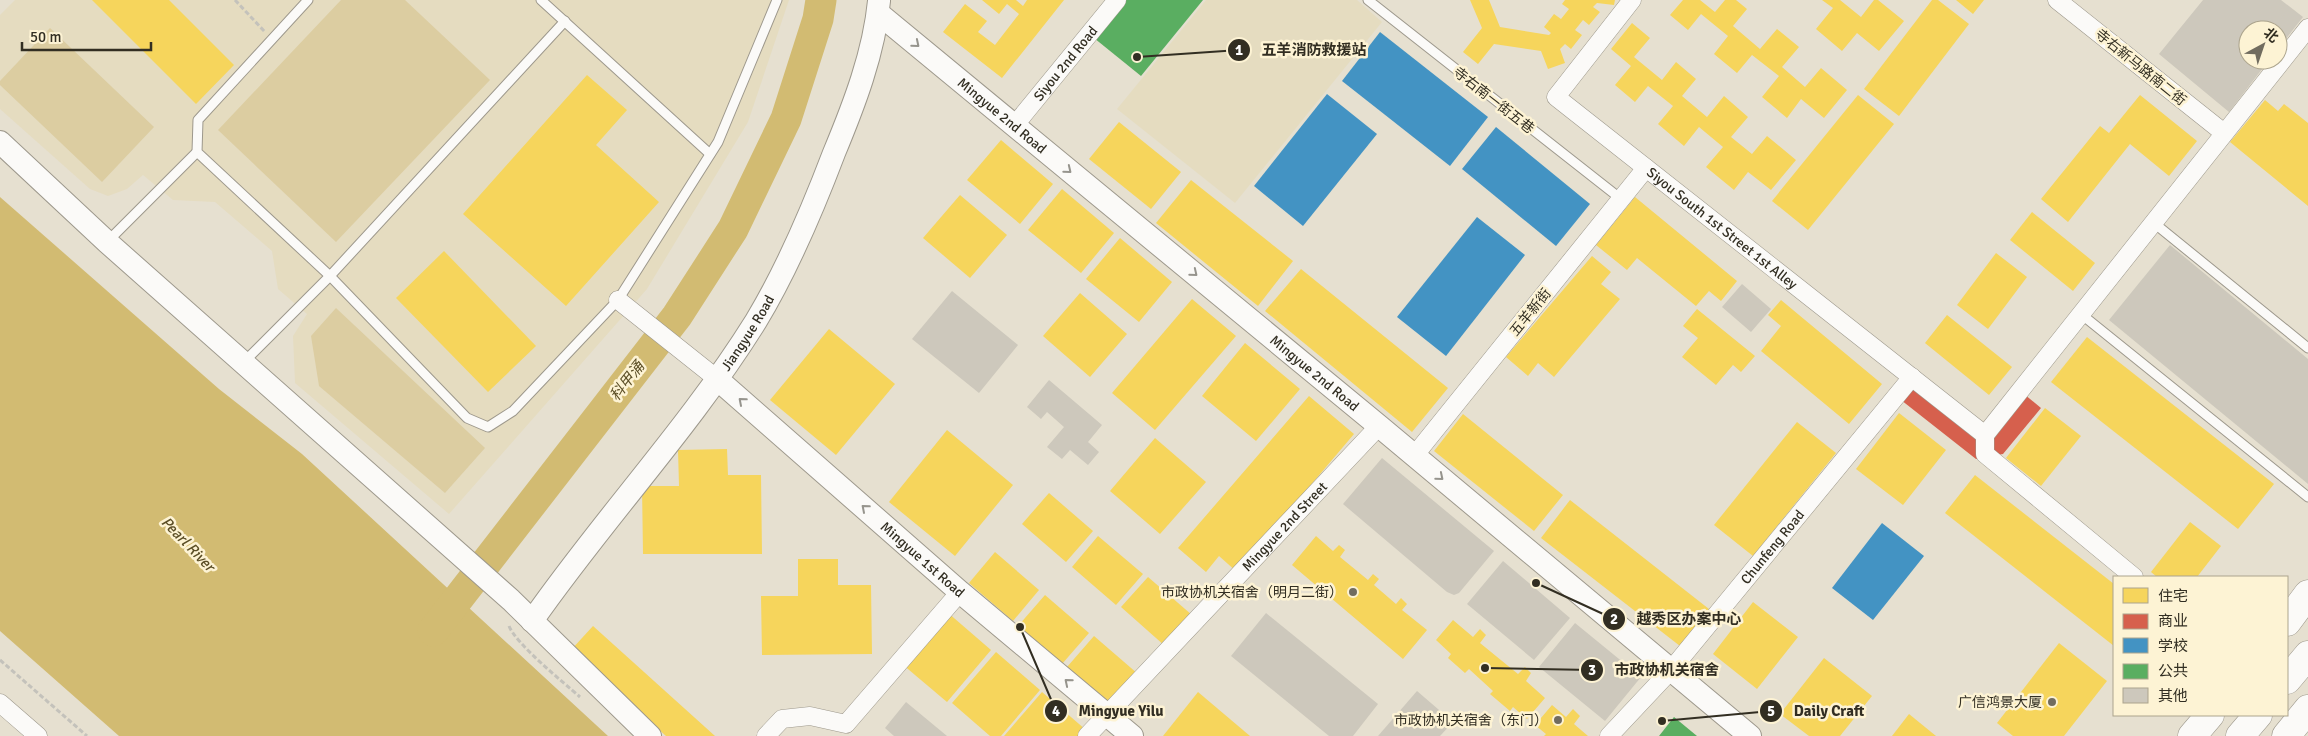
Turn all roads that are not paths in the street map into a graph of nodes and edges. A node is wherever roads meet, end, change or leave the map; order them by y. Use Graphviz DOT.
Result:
graph roads {
  1 [pos="308,0"];
  2 [pos="540,0"];
  3 [pos="777,0"];
  4 [pos="1117,0"];
  5 [pos="1368,0"];
  6 [pos="1632,0"];
  7 [pos="2057,0"];
  8 [pos="879,6"];
  9 [pos="565,21"];
  10 [pos="2308,28"];
  11 [pos="1014,126"];
  12 [pos="2224,133"];
  13 [pos="0,142"];
  14 [pos="197,152"];
  15 [pos="710,154"];
  16 [pos="1646,168"];
  17 [pos="1621,199"];
  18 [pos="2154,223"];
  19 [pos="107,242"];
  20 [pos="330,276"];
  21 [pos="618,300"];
  22 [pos="2081,314"];
  23 [pos="2308,348"];
  24 [pos="244,362"];
  25 [pos="1912,377"];
  26 [pos="716,378"];
  27 [pos="1378,426"];
  28 [pos="1986,435"];
  29 [pos="1414,456"];
  30 [pos="2308,497"];
  31 [pos="2133,576"];
  32 [pos="960,592"];
  33 [pos="2308,594"];
  34 [pos="532,621"];
  35 [pos="2288,621"];
  36 [pos="2308,655"];
  37 [pos="1671,670"];
  38 [pos="2288,679"];
  39 [pos="0,703"];
  40 [pos="2308,709"];
  41 [pos="1106,714"];
  42 [pos="2209,716"];
  43 [pos="2257,716"];
  44 [pos="33,734"];
  45 [pos="650,736"];
  46 [pos="766,736"];
  47 [pos="1087,736"];
  48 [pos="1132,736"];
  49 [pos="1609,736"];
  50 [pos="1750,736"];
  51 [pos="2192,736"];
  52 [pos="2240,736"];
  53 [pos="2286,736"];
  1 -- 14 [label="lane"];
  2 -- 9 [label="lane"];
  3 -- 15 [label="lane"];
  4 -- 11 [label="street, Siyou 2nd Road"];
  5 -- 17 [label="lane, 寺右南一街五巷"];
  6 -- 16 [label="street, Siyou South 1st Street 1st Alley"];
  7 -- 12 [label="street, 寺右新马路南二街"];
  8 -- 11 [label="street, Mingyue 2nd Road, one-way"];
  8 -- 26 [label="street, Jiangyue Road"];
  9 -- 15 [label="lane"];
  9 -- 20 [label="lane"];
  10 -- 12 [label="street"];
  11 -- 27 [label="street, Mingyue 2nd Road, one-way"];
  12 -- 18 [label="street"];
  13 -- 19 [label="street"];
  14 -- 19 [label="lane"];
  14 -- 20 [label="lane"];
  15 -- 21 [label="lane"];
  16 -- 17 [label="street, 五羊新街"];
  16 -- 25 [label="street, Siyou South 1st Street 1st Alley"];
  17 -- 29 [label="street, 五羊新街"];
  18 -- 22 [label="street"];
  18 -- 23 [label="lane"];
  19 -- 24 [label="street"];
  20 -- 21 [label="lane"];
  20 -- 24 [label="lane"];
  21 -- 26 [label="street"];
  22 -- 28 [label="street"];
  22 -- 30 [label="lane"];
  24 -- 34 [label="street"];
  25 -- 28 [label="street, Siyou South 1st Street 1st Alley"];
  25 -- 37 [label="street, Chunfeng Road"];
  32 -- 26 [label="street, Mingyue 1st Road, one-way"];
  26 -- 34 [label="street, Jiangyue Road"];
  27 -- 29 [label="street, Mingyue 2nd Road"];
  27 -- 41 [label="street, Mingyue 2nd Street"];
  28 -- 31 [label="street"];
  29 -- 37 [label="street, Mingyue 2nd Road, one-way"];
  41 -- 32 [label="street, Mingyue 1st Road, one-way"];
  32 -- 46 [label="street"];
  33 -- 35 [label="main road"];
  34 -- 45 [label="street"];
  36 -- 38 [label="main road"];
  37 -- 49 [label="street, Chunfeng Road"];
  37 -- 50 [label="street, Mingyue 2nd Road"];
  39 -- 44 [label="street"];
  40 -- 53 [label="main road"];
  41 -- 47 [label="street, Mingyue 2nd Street"];
  41 -- 48 [label="street, Mingyue 1st Road"];
  42 -- 51 [label="main road"];
  43 -- 52 [label="main road"];
}
